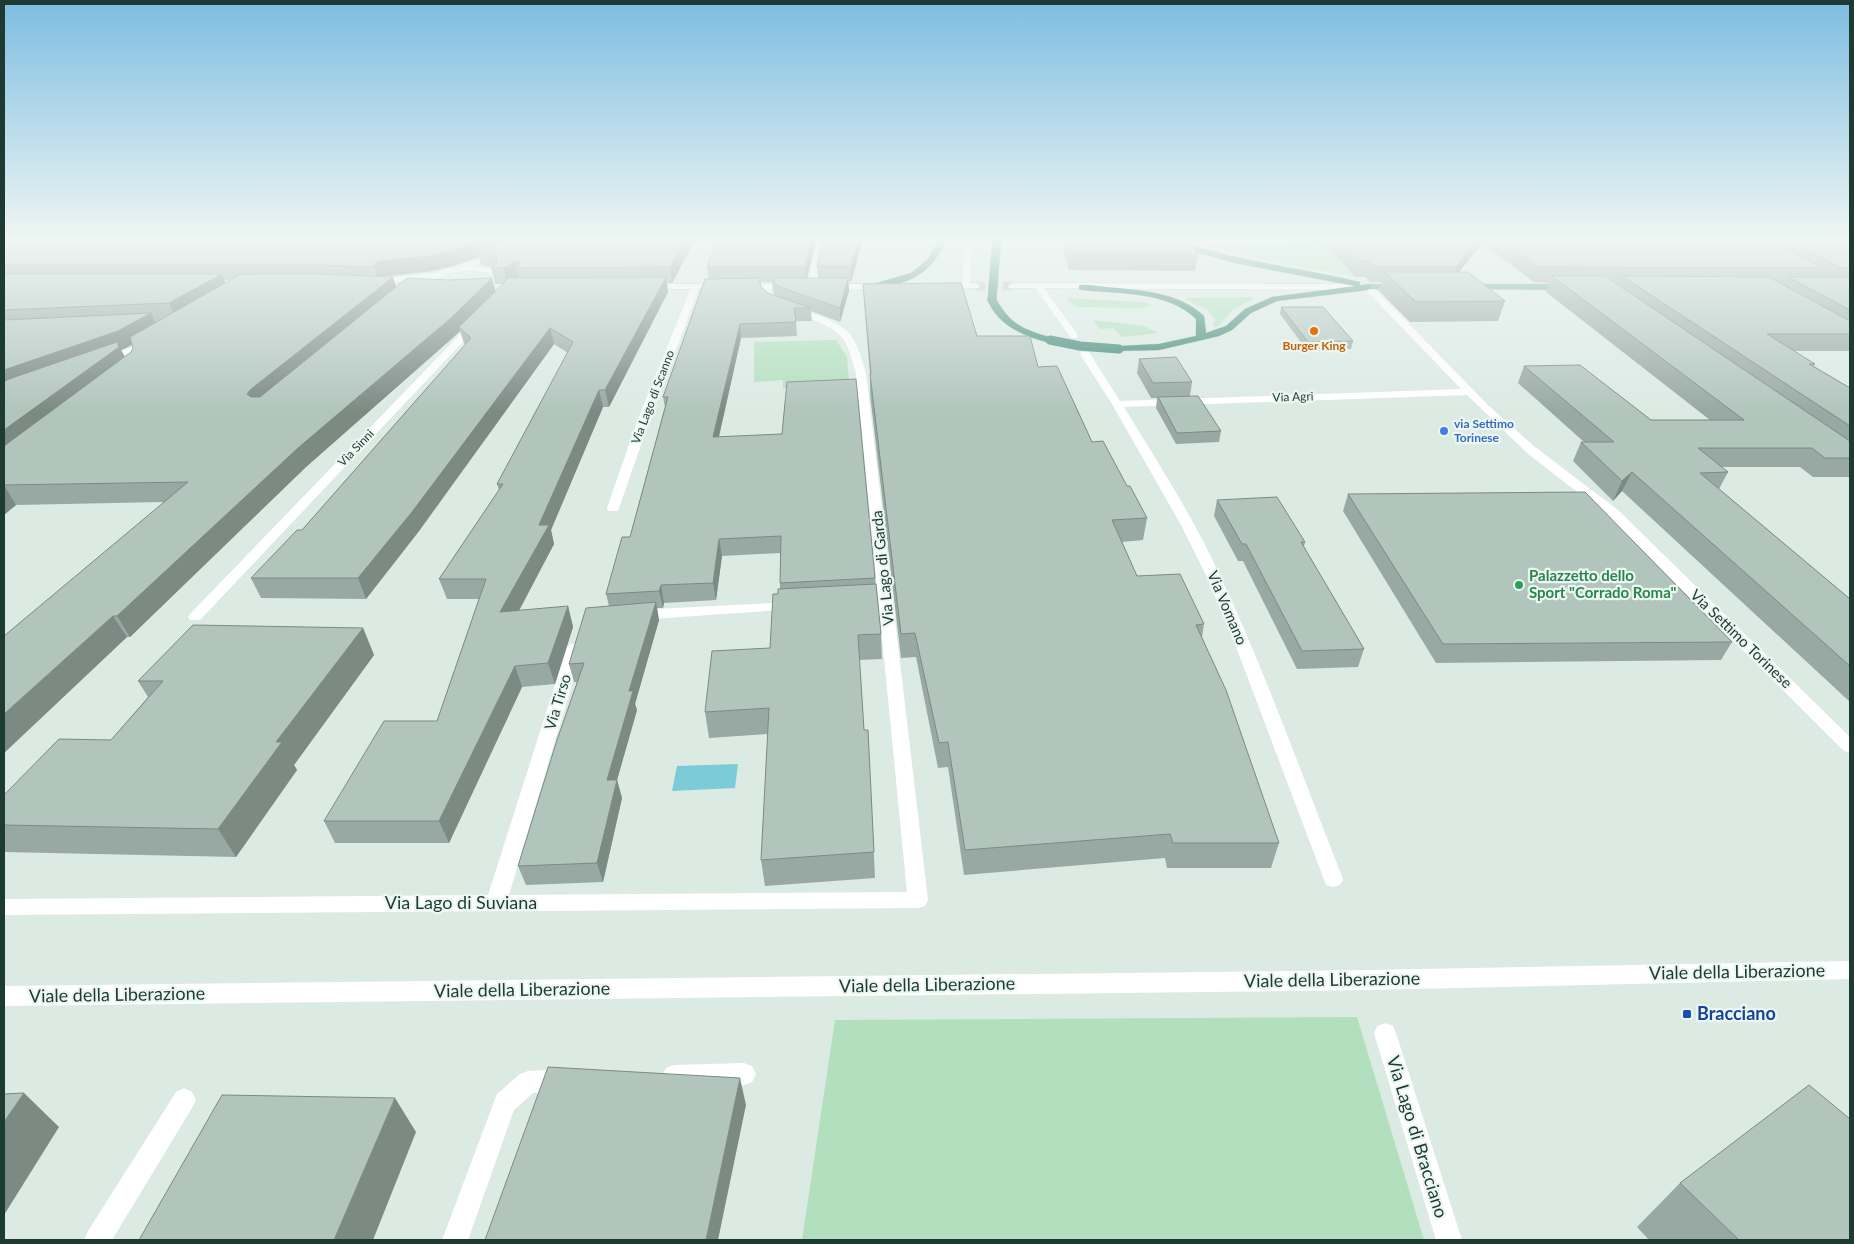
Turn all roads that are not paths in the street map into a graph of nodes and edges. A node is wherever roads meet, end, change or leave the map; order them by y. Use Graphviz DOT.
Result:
graph roads {
  1 [pos="692,296"];
  2 [pos="768,296"];
  3 [pos="992,296"];
  4 [pos="1044,296"];
  5 [pos="1147,296"];
  6 [pos="1298,296"];
  7 [pos="1377,296"];
  8 [pos="485,314"];
  9 [pos="1074,336"];
  10 [pos="1200,337"];
  11 [pos="156,338"];
  12 [pos="131,352"];
  13 [pos="1085,354"];
  14 [pos="95,365"];
  15 [pos="135,366"];
  16 [pos="1468,392"];
  17 [pos="1117,404"];
  18 [pos="613,508"];
  19 [pos="887,601"];
  20 [pos="867,602"];
  21 [pos="808,605"];
  22 [pos="623,616"];
  23 [pos="196,617"];
  24 [pos="578,636"];
  25 [pos="1850,747"];
  26 [pos="1333,879"];
  27 [pos="918,900"];
  28 [pos="496,903"];
  29 [pos="4,907"];
  30 [pos="1850,970"];
  31 [pos="4,996"];
  32 [pos="1385,1033"];
  33 [pos="744,1074"];
  34 [pos="656,1077"];
  35 [pos="587,1079"];
  36 [pos="184,1100"];
  37 [pos="97,1240"];
  38 [pos="455,1240"];
  39 [pos="1449,1240"];
  1 -- 18 [label="street, Via Lago di Scanno"];
  2 -- 19 [label="street, Via Lago di Garda"];
  3 -- 10 [label="highway, bridge"];
  4 -- 9 [label="street"];
  5 -- 10 [label="highway"];
  6 -- 10 [label="highway"];
  7 -- 16 [label="street, Via Settimo Torinese"];
  8 -- 23 [label="street, Via Sinni"];
  11 -- 12 [label="street"];
  12 -- 14 [label="street"];
  12 -- 15 [label="street"];
  13 -- 17 [label="street, Via Vomano"];
  16 -- 17 [label="street, Via Agri"];
  16 -- 25 [label="street, Via Settimo Torinese"];
  17 -- 26 [label="street, Via Vomano"];
  19 -- 20 [label="street"];
  19 -- 27 [label="street, Via Lago di Garda"];
  21 -- 22 [label="street"];
  24 -- 28 [label="street, Via Tirso"];
  27 -- 28 [label="street, Via Lago di Suviana"];
  28 -- 29 [label="street, Via Lago di Suviana"];
  30 -- 31 [label="street, Viale della Liberazione"];
  32 -- 39 [label="street, Via Lago di Bracciano"];
  33 -- 34 [label="street"];
  35 -- 38 [label="street"];
  36 -- 37 [label="street"];
}
